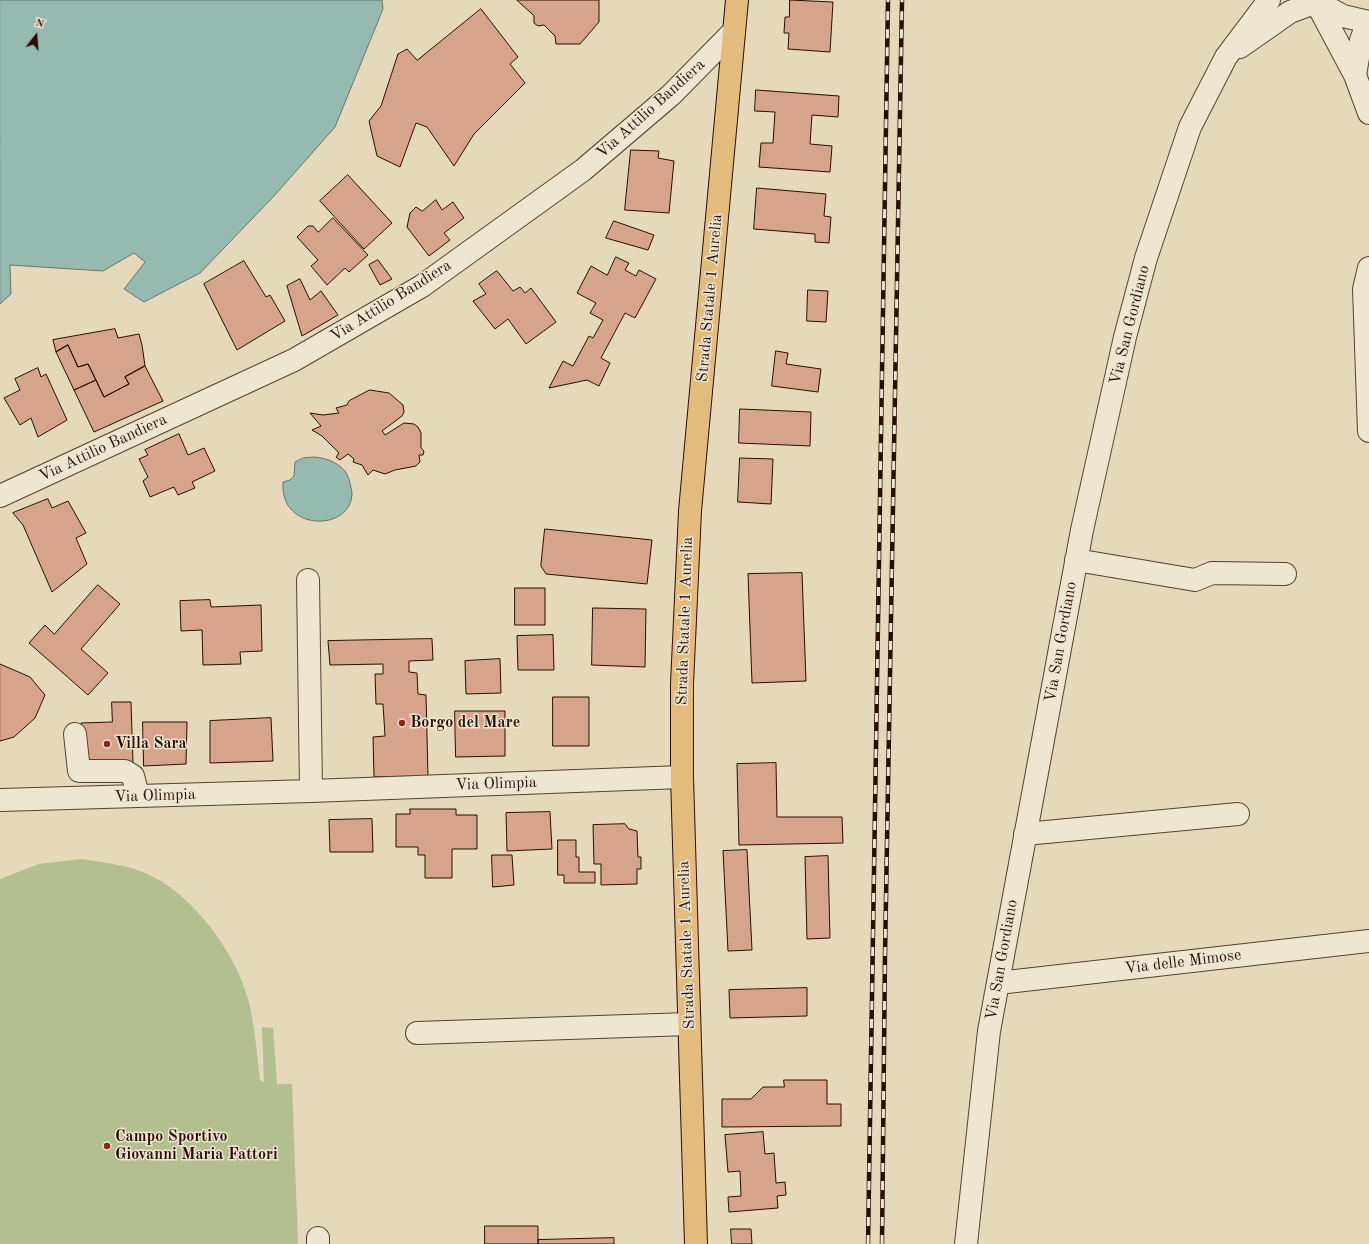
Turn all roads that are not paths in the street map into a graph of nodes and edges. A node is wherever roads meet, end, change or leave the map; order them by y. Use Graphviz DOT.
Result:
graph roads {
  1 [pos="737,0"];
  2 [pos="1269,0"];
  3 [pos="1316,1"];
  4 [pos="1368,22"];
  5 [pos="734,32"];
  6 [pos="1226,57"];
  7 [pos="1355,75"];
  8 [pos="1369,113"];
  9 [pos="1369,268"];
  10 [pos="1369,431"];
  11 [pos="0,496"];
  12 [pos="1076,560"];
  13 [pos="1285,574"];
  14 [pos="308,580"];
  15 [pos="75,734"];
  16 [pos="682,777"];
  17 [pos="311,791"];
  18 [pos="138,796"];
  19 [pos="0,800"];
  20 [pos="1238,814"];
  21 [pos="1025,834"];
  22 [pos="1369,941"];
  23 [pos="998,983"];
  24 [pos="689,1024"];
  25 [pos="417,1033"];
  26 [pos="696,1244"];
  27 [pos="966,1244"];
  1 -- 5 [label="main road, Strada Statale 1 Aurelia"];
  2 -- 6 [label="street, Via San Gordiano"];
  3 -- 4 [label="street"];
  3 -- 6 [label="street"];
  3 -- 7 [label="street"];
  4 -- 7 [label="street"];
  5 -- 11 [label="street, Via Attilio Bandiera"];
  5 -- 16 [label="main road, Strada Statale 1 Aurelia"];
  6 -- 12 [label="street, Via San Gordiano"];
  7 -- 8 [label="street"];
  9 -- 10 [label="street"];
  12 -- 13 [label="street"];
  12 -- 21 [label="street, Via San Gordiano"];
  14 -- 17 [label="street"];
  15 -- 18 [label="street"];
  16 -- 17 [label="street, Via Olimpia"];
  16 -- 24 [label="main road, Strada Statale 1 Aurelia"];
  17 -- 18 [label="street, Via Olimpia"];
  18 -- 19 [label="street, Via Olimpia"];
  20 -- 21 [label="street"];
  21 -- 23 [label="street, Via San Gordiano"];
  22 -- 23 [label="street, Via delle Mimose"];
  23 -- 27 [label="street, Via San Gordiano"];
  24 -- 25 [label="street"];
  24 -- 26 [label="main road, Strada Statale 1 Aurelia"];
}
